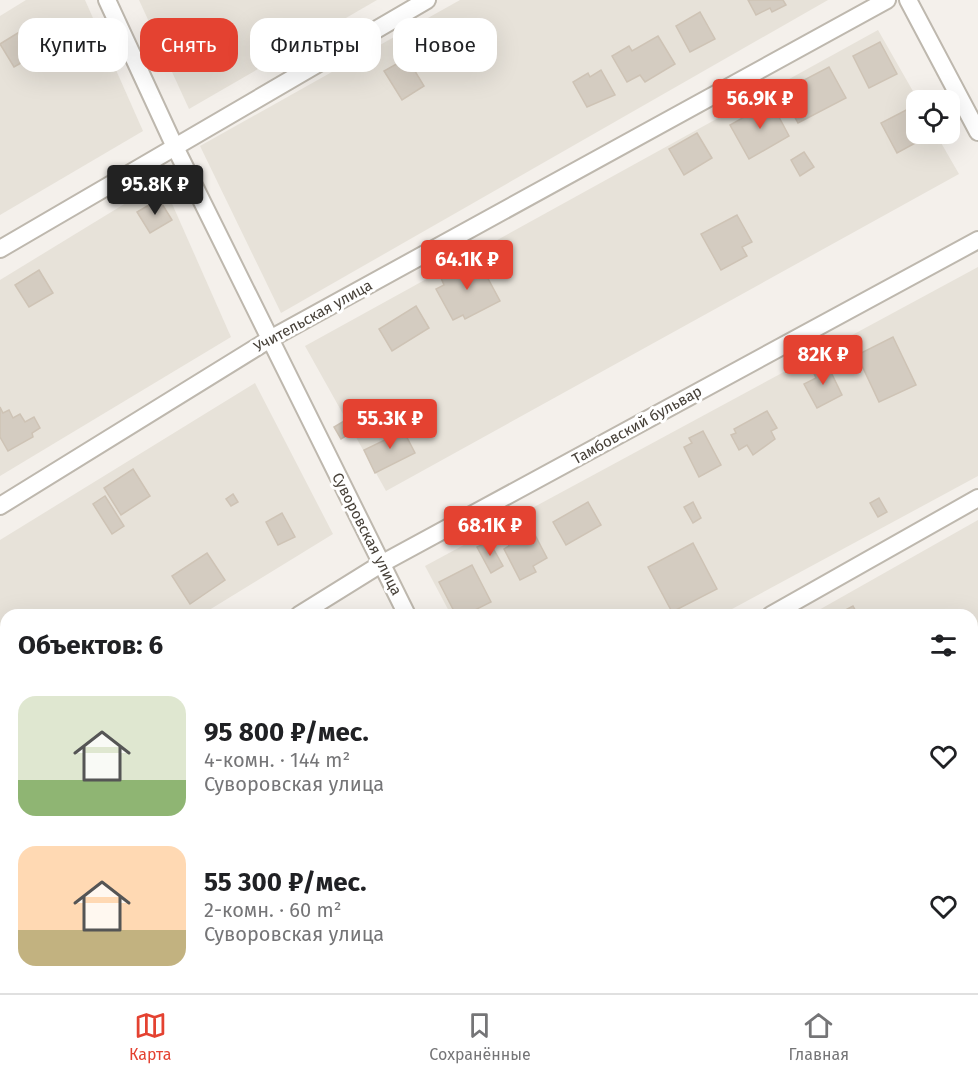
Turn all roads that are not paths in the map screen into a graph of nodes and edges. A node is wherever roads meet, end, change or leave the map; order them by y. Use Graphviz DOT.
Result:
graph roads {
  1 [pos="107,0"];
  2 [pos="427,0"];
  3 [pos="887,0"];
  4 [pos="908,0"];
  5 [pos="978,132"];
  6 [pos="174,145"];
  7 [pos="978,240"];
  8 [pos="0,249"];
  9 [pos="270,339"];
  10 [pos="978,498"];
  11 [pos="0,506"];
  12 [pos="381,564"];
  13 [pos="308,609"];
  14 [pos="404,609"];
  15 [pos="782,609"];
  1 -- 6 [label="street, Суворовская улица"];
  2 -- 6 [label="street"];
  3 -- 9 [label="street, Учительская улица"];
  4 -- 5 [label="street"];
  6 -- 8 [label="street"];
  6 -- 9 [label="street, Суворовская улица"];
  7 -- 12 [label="street, Тамбовский бульвар"];
  9 -- 11 [label="street, Учительская улица"];
  9 -- 12 [label="street, Суворовская улица"];
  10 -- 15 [label="street"];
  12 -- 13 [label="street, Тамбовский бульвар"];
  12 -- 14 [label="street, Суворовская улица"];
}
